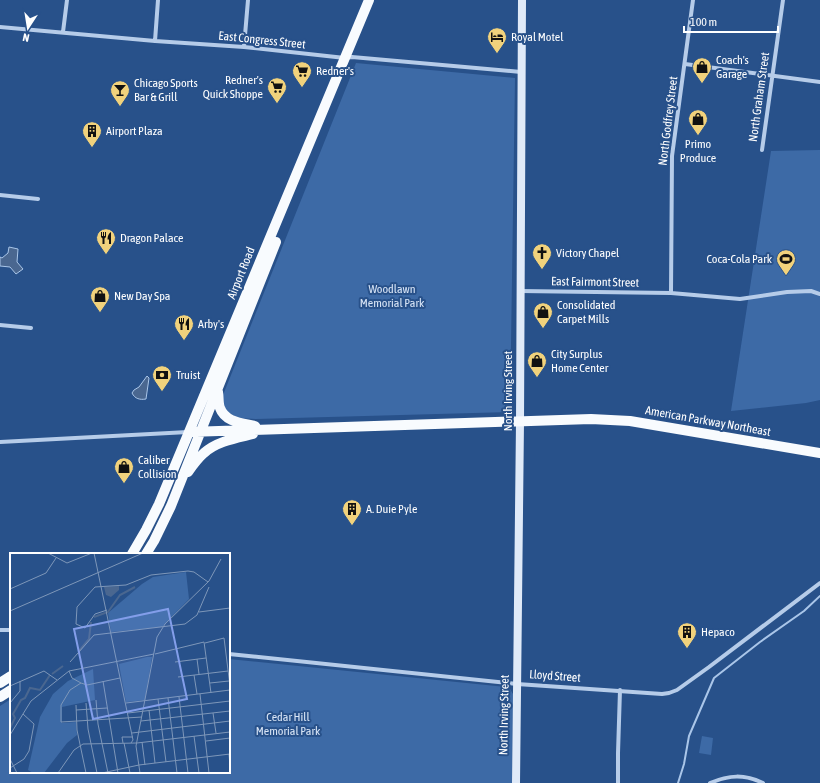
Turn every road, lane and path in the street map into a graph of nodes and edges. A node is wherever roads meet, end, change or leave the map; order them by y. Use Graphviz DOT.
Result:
graph roads {
  1 [pos="67,0"];
  2 [pos="158,0"];
  3 [pos="248,0"];
  4 [pos="369,0"];
  5 [pos="376,0"];
  6 [pos="522,0"];
  7 [pos="693,0"];
  8 [pos="783,0"];
  9 [pos="0,27"];
  10 [pos="63,32"];
  11 [pos="155,41"];
  12 [pos="244,47"];
  13 [pos="348,57"];
  14 [pos="685,64"];
  15 [pos="521,72"];
  16 [pos="772,76"];
  17 [pos="820,82"];
  18 [pos="762,150"];
  19 [pos="0,196"];
  20 [pos="38,199"];
  21 [pos="520,292"];
  22 [pos="671,293"];
  23 [pos="820,294"];
  24 [pos="0,325"];
  25 [pos="32,328"];
  26 [pos="218,387"];
  27 [pos="520,422"];
  28 [pos="268,429"];
  29 [pos="200,431"];
  30 [pos="189,432"];
  31 [pos="0,442"];
  32 [pos="820,453"];
  33 [pos="181,480"];
  34 [pos="133,553"];
  35 [pos="147,553"];
  36 [pos="820,583"];
  37 [pos="230,654"];
  38 [pos="10,677"];
  39 [pos="0,683"];
  40 [pos="517,684"];
  41 [pos="620,690"];
  42 [pos="10,691"];
  43 [pos="0,697"];
  44 [pos="516,783"];
  45 [pos="618,783"];
  46 [pos="710,783"];
  47 [pos="763,783"];
  1 -- 10 [label="street"];
  2 -- 11 [label="street"];
  3 -- 12 [label="street"];
  4 -- 13 [label="main road, Airport Road"];
  5 -- 13 [label="main road, Airport Road"];
  6 -- 15 [label="street, North Irving Street"];
  7 -- 14 [label="street, North Godfrey Street"];
  8 -- 16 [label="street, North Graham Street"];
  9 -- 10 [label="street, East Congress Street"];
  10 -- 11 [label="street, East Congress Street"];
  11 -- 12 [label="street, East Congress Street"];
  12 -- 13 [label="street, East Congress Street"];
  13 -- 15 [label="street, East Congress Street"];
  13 -- 26 [label="main road, Airport Road"];
  13 -- 30 [label="main road, Airport Road"];
  14 -- 16 [label="street"];
  14 -- 22 [label="street, North Godfrey Street"];
  15 -- 21 [label="street, North Irving Street"];
  16 -- 17 [label="street"];
  16 -- 18 [label="street, North Graham Street"];
  19 -- 20 [label="street"];
  21 -- 22 [label="street, East Fairmont Street"];
  21 -- 27 [label="street, North Irving Street"];
  22 -- 23 [label="street, East Fairmont Street"];
  24 -- 25 [label="street"];
  26 -- 28 [label="main road"];
  26 -- 29 [label="main road, Airport Road"];
  27 -- 28 [label="main road, American Parkway Northeast"];
  27 -- 32 [label="main road, American Parkway Northeast"];
  27 -- 40 [label="street, North Irving Street"];
  28 -- 29 [label="main road"];
  28 -- 33 [label="main road"];
  29 -- 30 [label="main road"];
  29 -- 33 [label="main road, Airport Road"];
  30 -- 31 [label="street"];
  30 -- 34 [label="main road, Airport Road"];
  33 -- 35 [label="main road, Airport Road"];
  36 -- 41 [label="street, Lloyd Street"];
  37 -- 40 [label="street, Lloyd Street"];
  38 -- 39 [label="main road"];
  40 -- 41 [label="street, Lloyd Street"];
  40 -- 44 [label="street, North Irving Street"];
  41 -- 45 [label="street"];
  42 -- 43 [label="main road"];
  46 -- 47 [label="street"];
}
